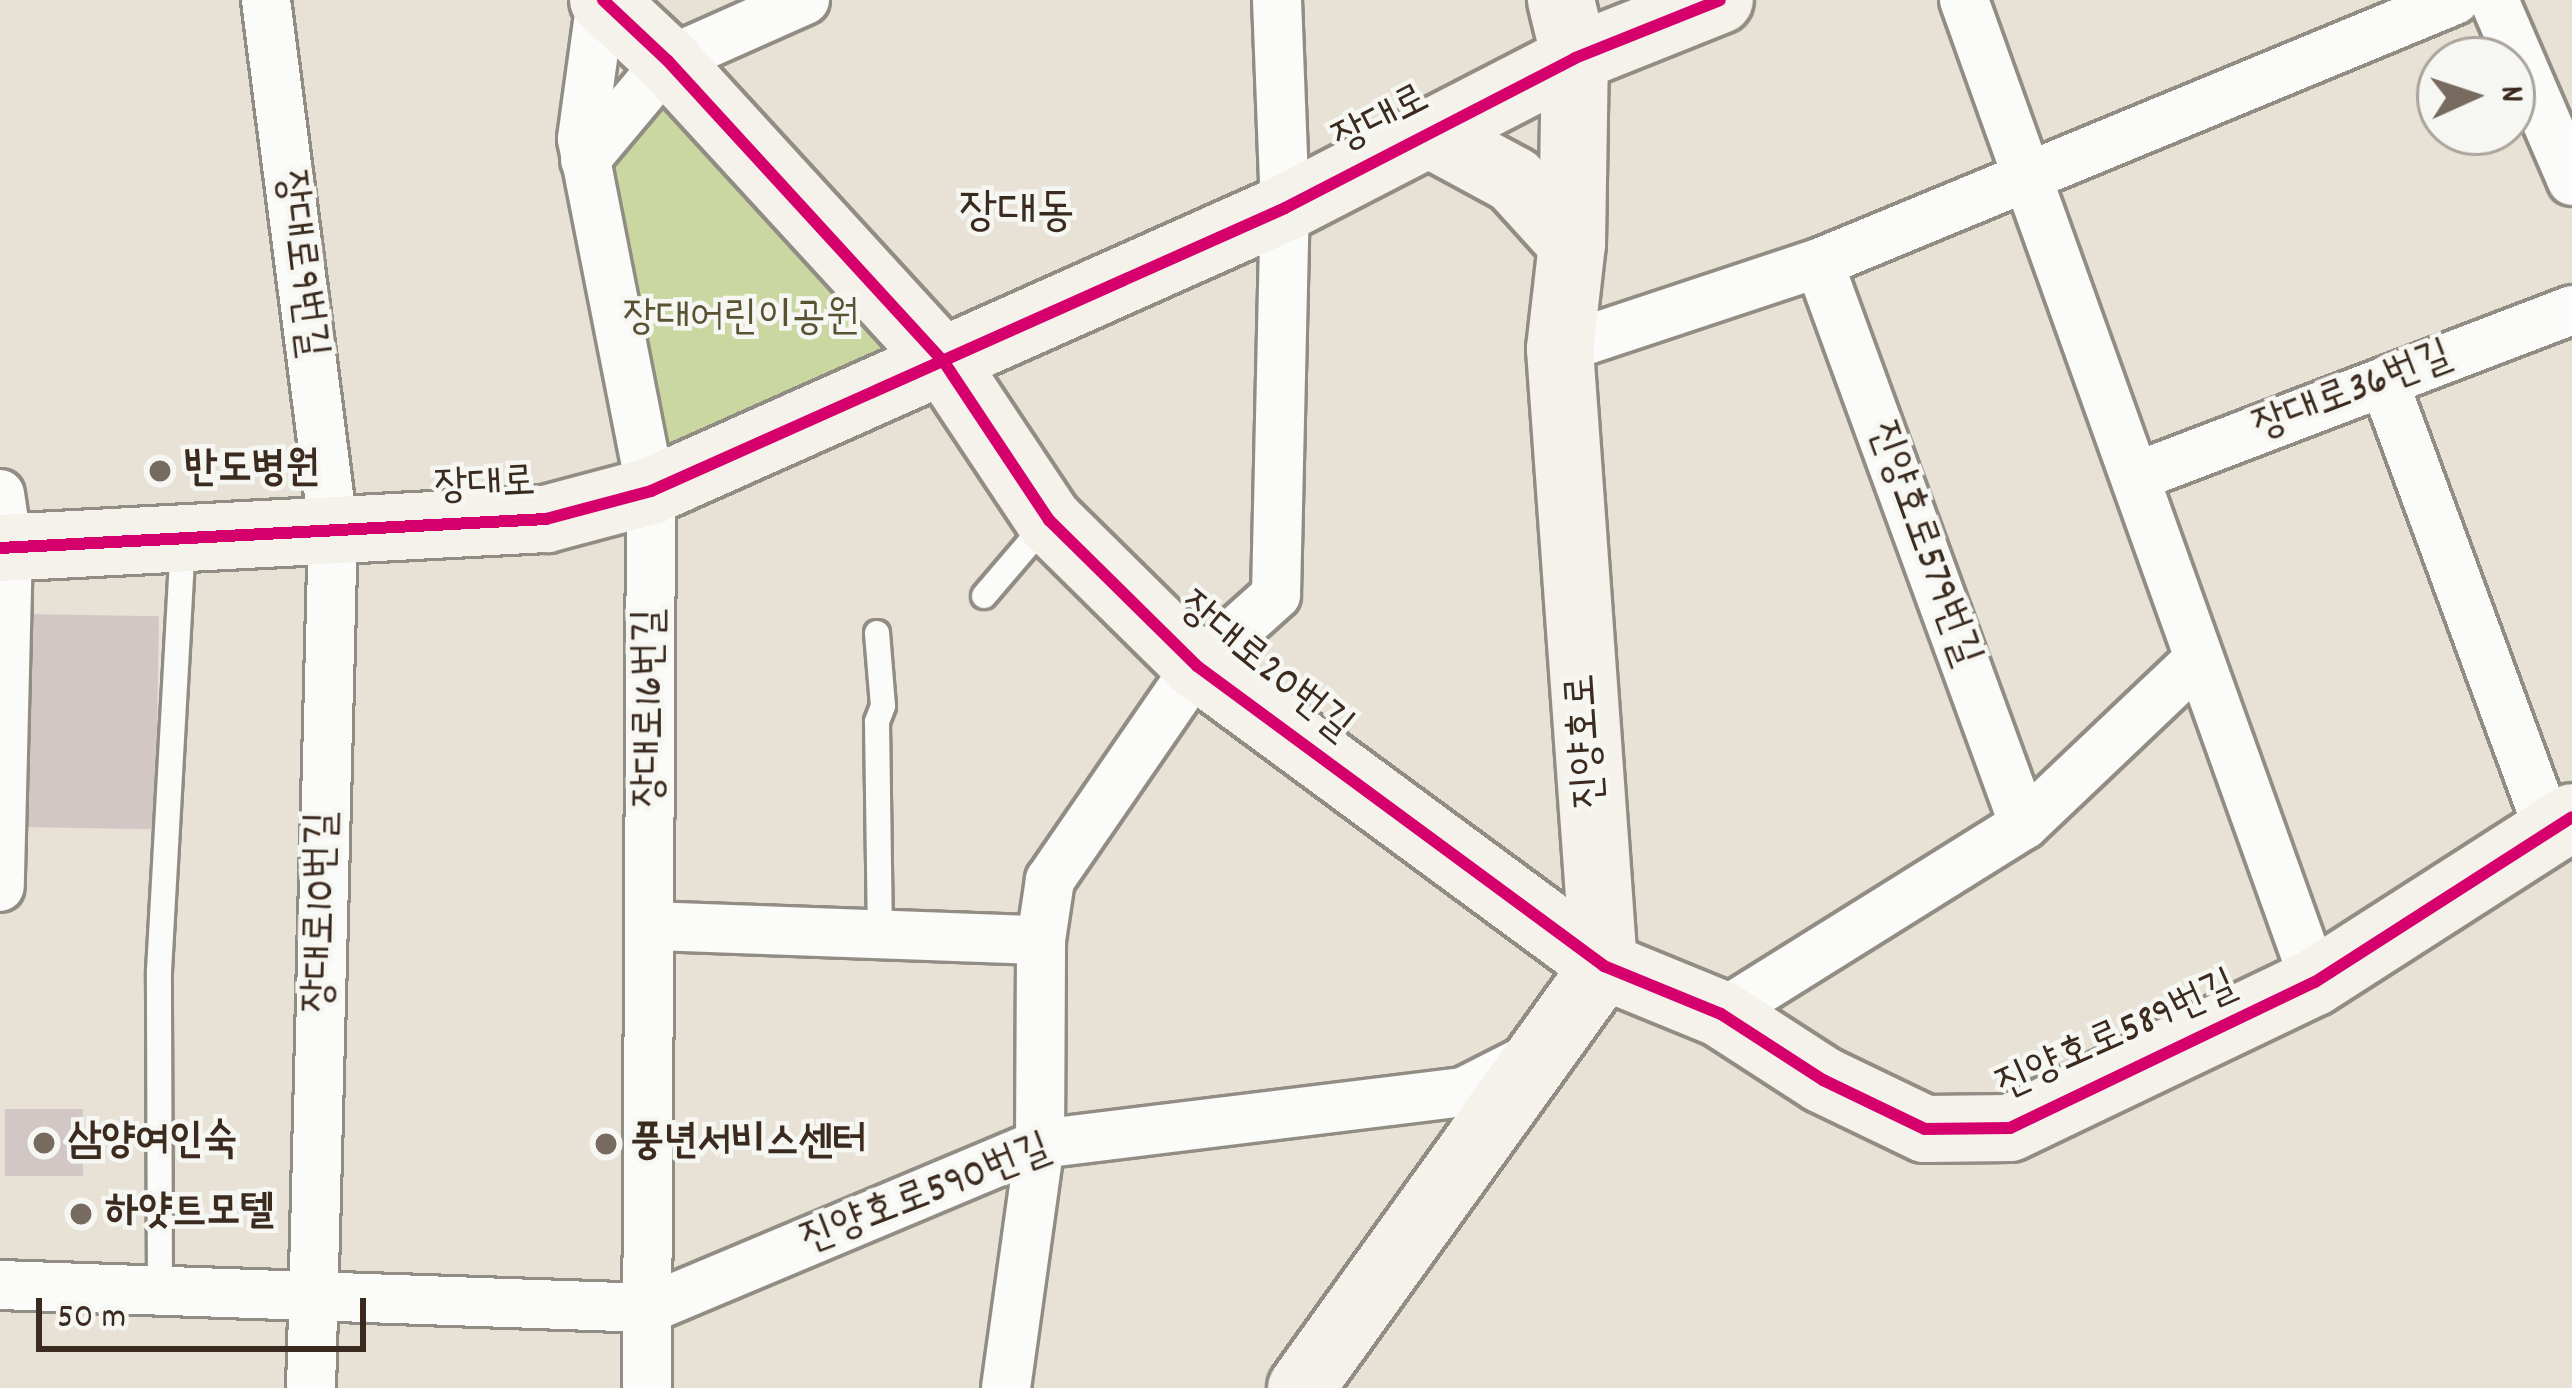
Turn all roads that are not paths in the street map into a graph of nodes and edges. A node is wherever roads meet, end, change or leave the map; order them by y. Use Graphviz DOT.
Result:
graph roads {
  1 [pos="266,0"];
  2 [pos="602,0"];
  3 [pos="805,0"];
  4 [pos="1277,0"];
  5 [pos="1720,0"];
  6 [pos="1964,0"];
  7 [pos="2455,0"];
  8 [pos="2494,0"];
  9 [pos="1568,29"];
  10 [pos="668,62"];
  11 [pos="1429,134"];
  12 [pos="585,160"];
  13 [pos="2026,177"];
  14 [pos="2572,181"];
  15 [pos="1285,208"];
  16 [pos="1572,244"];
  17 [pos="1819,263"];
  18 [pos="2572,310"];
  19 [pos="1560,349"];
  20 [pos="944,362"];
  21 [pos="2384,382"];
  22 [pos="2135,477"];
  23 [pos="652,491"];
  24 [pos="1049,520"];
  25 [pos="332,527"];
  26 [pos="2,530"];
  27 [pos="183,541"];
  28 [pos="984,596"];
  29 [pos="877,633"];
  30 [pos="2199,658"];
  31 [pos="1197,666"];
  32 [pos="2024,825"];
  33 [pos="2561,825"];
  34 [pos="0,887"];
  35 [pos="652,926"];
  36 [pos="880,934"];
  37 [pos="1041,940"];
  38 [pos="1604,966"];
  39 [pos="2315,982"];
  40 [pos="1721,1014"];
  41 [pos="1539,1054"];
  42 [pos="1040,1144"];
  43 [pos="0,1285"];
  44 [pos="160,1291"];
  45 [pos="314,1296"];
  46 [pos="650,1308"];
  47 [pos="311,1388"];
  48 [pos="647,1388"];
  49 [pos="1006,1388"];
  50 [pos="1301,1388"];
  1 -- 25 [label="street, 장대로9번길"];
  2 -- 10 [label="street"];
  2 -- 12 [label="street, 장대로16번길"];
  3 -- 10 [label="street"];
  4 -- 15 [label="street, 장대로"];
  5 -- 9 [label="street, 장대로"];
  6 -- 13 [label="street"];
  7 -- 13 [label="street"];
  8 -- 14 [label="street"];
  9 -- 11 [label="street, 장대로"];
  9 -- 16 [label="street, 진양호로"];
  10 -- 12 [label="street"];
  10 -- 20 [label="street"];
  11 -- 15 [label="street, 장대로"];
  11 -- 16 [label="street"];
  12 -- 23 [label="street, 장대로16번길"];
  13 -- 17 [label="street"];
  13 -- 22 [label="street"];
  15 -- 20 [label="street, 장대로"];
  15 -- 31 [label="street, 장대로"];
  16 -- 19 [label="street, 진양호로"];
  17 -- 19 [label="street"];
  17 -- 32 [label="street, 진양호로579번길"];
  18 -- 21 [label="street, 장대로36번길"];
  19 -- 38 [label="street, 진양호로"];
  20 -- 23 [label="street, 장대로"];
  20 -- 24 [label="street, 장대로20번길"];
  21 -- 22 [label="street, 장대로36번길"];
  21 -- 33 [label="street, 진양호로589번길"];
  22 -- 30 [label="street"];
  23 -- 25 [label="street, 장대로"];
  23 -- 35 [label="street, 장대로16번길"];
  24 -- 28 [label="lane"];
  24 -- 31 [label="street, 장대로20번길"];
  25 -- 27 [label="street, 장대로"];
  25 -- 45 [label="street, 장대로10번길"];
  26 -- 27 [label="street, 장대로"];
  26 -- 34 [label="street"];
  27 -- 44 [label="lane"];
  29 -- 36 [label="lane"];
  30 -- 32 [label="street"];
  30 -- 39 [label="street"];
  31 -- 37 [label="street, 장대로20번길"];
  31 -- 38 [label="street, 장대로20번길"];
  32 -- 40 [label="street"];
  33 -- 39 [label="street, 진양호로589번길"];
  35 -- 36 [label="street"];
  35 -- 46 [label="street, 장대로16번길"];
  36 -- 37 [label="street"];
  37 -- 42 [label="street, 장대로20번길"];
  38 -- 40 [label="street, 진양호로589번길"];
  38 -- 41 [label="street"];
  39 -- 40 [label="street, 진양호로589번길"];
  41 -- 42 [label="street, 진양호로590번길"];
  41 -- 50 [label="street"];
  42 -- 46 [label="street, 진양호로590번길"];
  42 -- 49 [label="street"];
  43 -- 44 [label="street, 진양호로590번길"];
  44 -- 45 [label="street, 진양호로590번길"];
  45 -- 46 [label="street, 진양호로590번길"];
  45 -- 47 [label="street, 장대로10번길"];
  46 -- 48 [label="street, 장대로16번길"];
}
